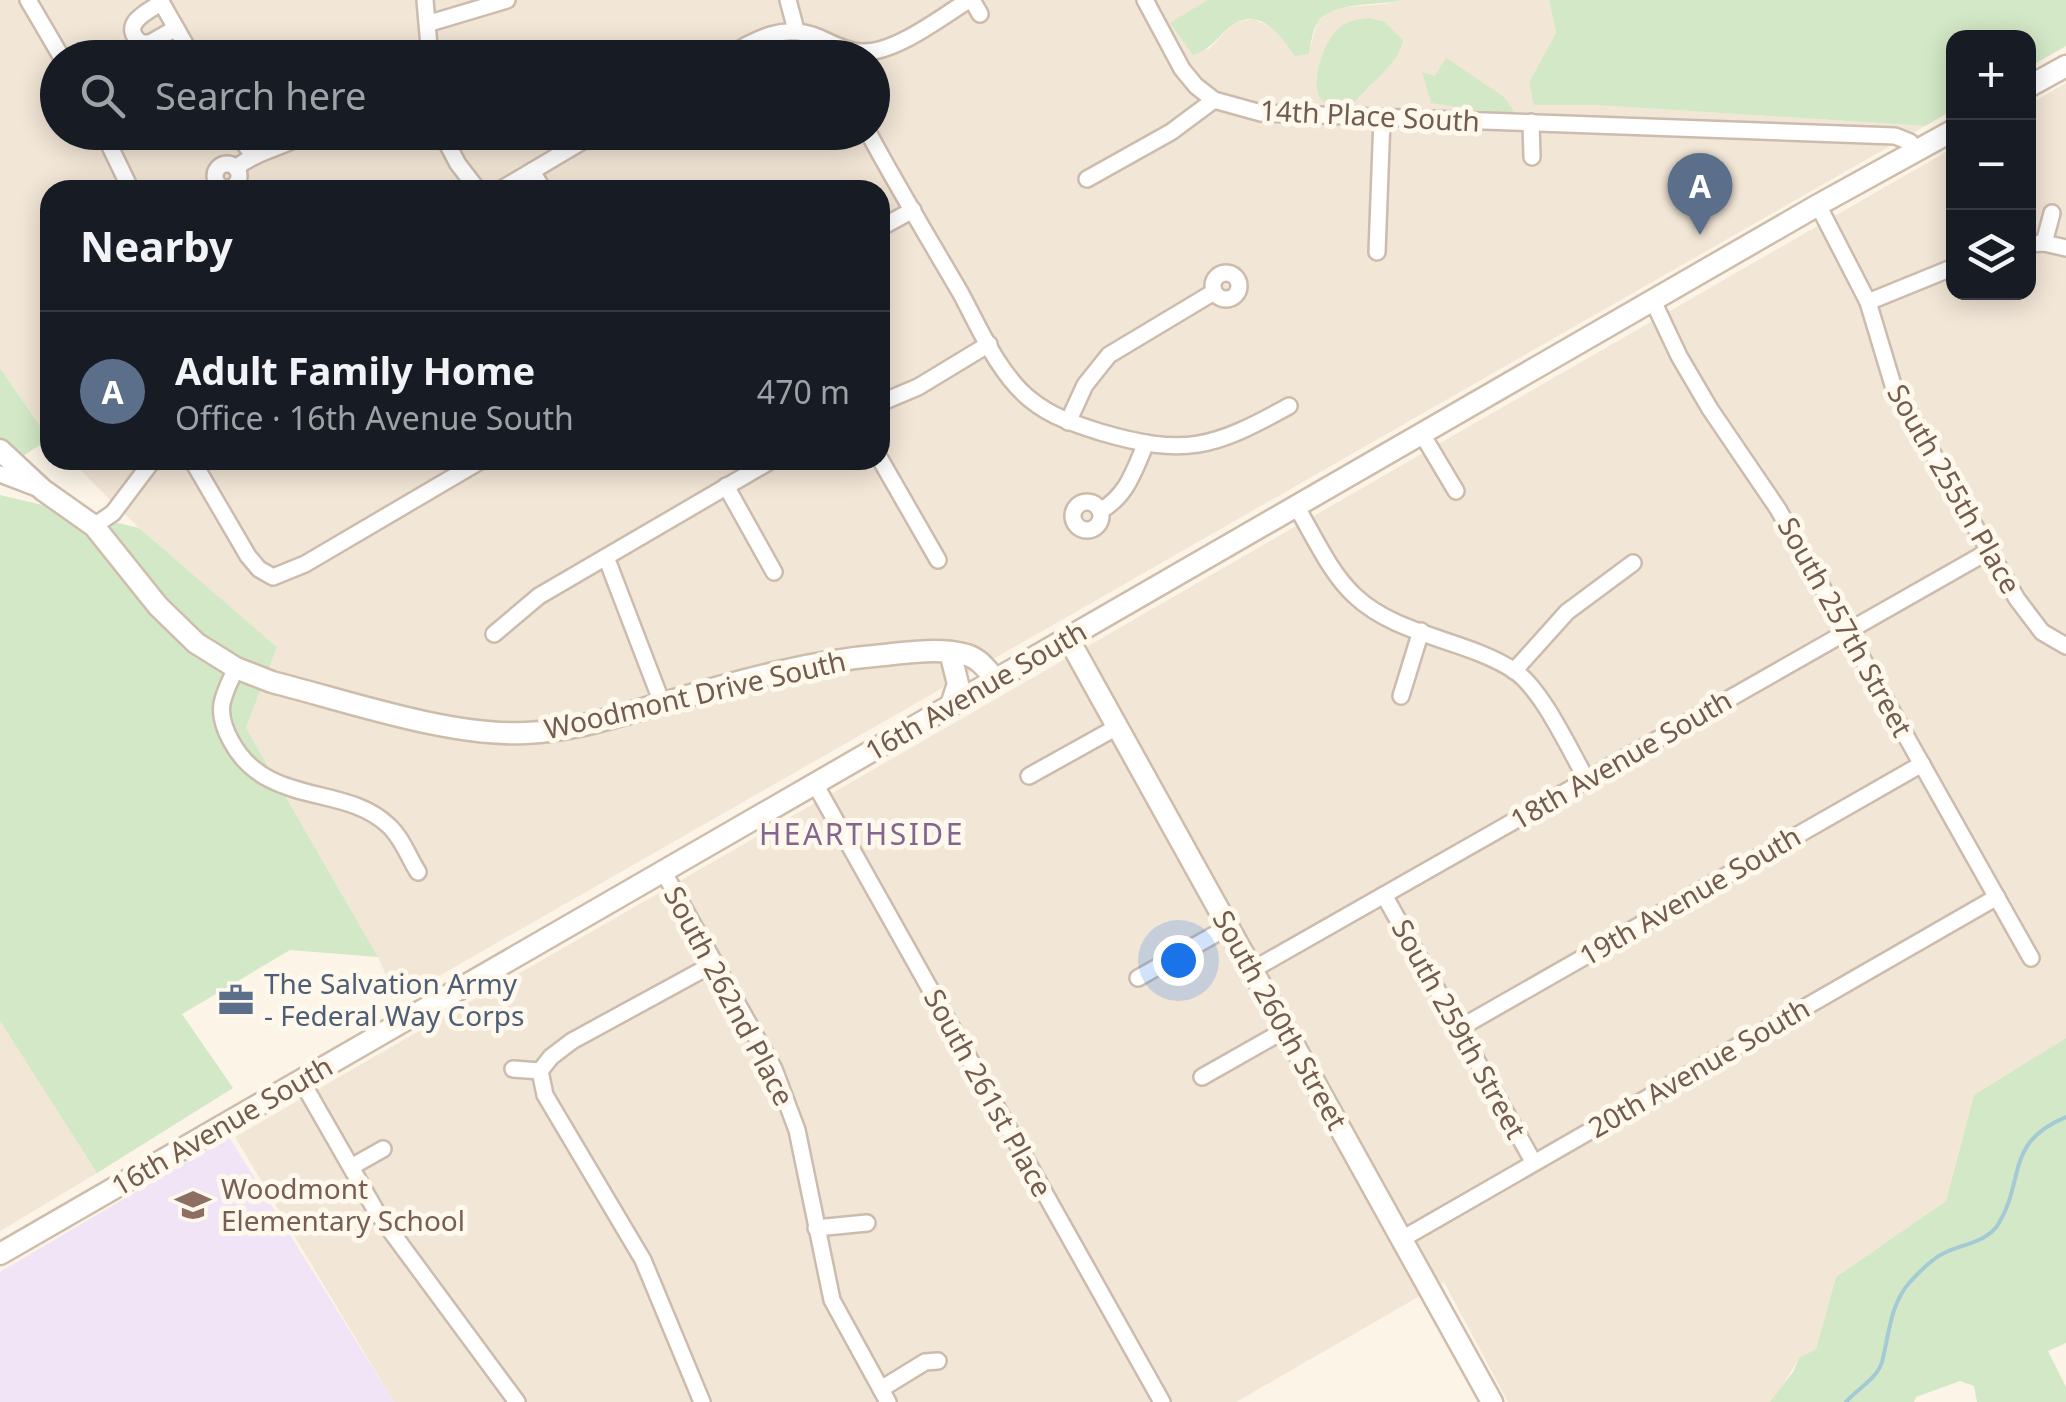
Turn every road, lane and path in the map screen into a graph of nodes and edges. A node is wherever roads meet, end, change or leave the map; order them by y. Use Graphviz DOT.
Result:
graph roads {
  1 [pos="28,0"];
  2 [pos="426,0"];
  3 [pos="507,0"];
  4 [pos="788,0"];
  5 [pos="1145,0"];
  6 [pos="160,1"];
  7 [pos="974,4"];
  8 [pos="430,23"];
  9 [pos="176,28"];
  10 [pos="796,30"];
  11 [pos="51,40"];
  12 [pos="139,40"];
  13 [pos="155,40"];
  14 [pos="183,40"];
  15 [pos="430,40"];
  16 [pos="758,40"];
  17 [pos="822,40"];
  18 [pos="890,46"];
  19 [pos="2066,66"];
  20 [pos="2036,83"];
  21 [pos="1214,100"];
  22 [pos="1382,119"];
  23 [pos="1531,122"];
  24 [pos="1946,135"];
  25 [pos="112,150"];
  26 [pos="249,150"];
  27 [pos="274,150"];
  28 [pos="451,150"];
  29 [pos="568,150"];
  30 [pos="878,150"];
  31 [pos="1916,152"];
  32 [pos="252,154"];
  33 [pos="1532,157"];
  34 [pos="236,168"];
  35 [pos="532,171"];
  36 [pos="1087,179"];
  37 [pos="126,180"];
  38 [pos="470,180"];
  39 [pos="517,180"];
  40 [pos="537,180"];
  41 [pos="1818,205"];
  42 [pos="912,210"];
  43 [pos="2052,213"];
  44 [pos="890,222"];
  45 [pos="2036,243"];
  46 [pos="2066,248"];
  47 [pos="1378,252"];
  48 [pos="1946,269"];
  49 [pos="1214,292"];
  50 [pos="1652,301"];
  51 [pos="1868,302"];
  52 [pos="989,344"];
  53 [pos="890,399"];
  54 [pos="1289,406"];
  55 [pos="1068,422"];
  56 [pos="1422,434"];
  57 [pos="1146,443"];
  58 [pos="0,450"];
  59 [pos="144,470"];
  60 [pos="198,470"];
  61 [pos="465,470"];
  62 [pos="754,470"];
  63 [pos="886,470"];
  64 [pos="0,474"];
  65 [pos="726,486"];
  66 [pos="43,490"];
  67 [pos="1456,492"];
  68 [pos="1296,506"];
  69 [pos="1100,511"];
  70 [pos="94,526"];
  71 [pos="1989,551"];
  72 [pos="606,557"];
  73 [pos="938,560"];
  74 [pos="1633,564"];
  75 [pos="774,572"];
  76 [pos="1421,631"];
  77 [pos="1847,631"];
  78 [pos="494,634"];
  79 [pos="1068,638"];
  80 [pos="2066,646"];
  81 [pos="950,652"];
  82 [pos="236,668"];
  83 [pos="1514,671"];
  84 [pos="996,680"];
  85 [pos="1401,696"];
  86 [pos="662,703"];
  87 [pos="950,706"];
  88 [pos="1117,727"];
  89 [pos="1922,764"];
  90 [pos="1030,776"];
  91 [pos="1587,780"];
  92 [pos="814,784"];
  93 [pos="664,871"];
  94 [pos="418,872"];
  95 [pos="1384,895"];
  96 [pos="1997,897"];
  97 [pos="1228,927"];
  98 [pos="2031,958"];
  99 [pos="715,963"];
  100 [pos="1252,970"];
  101 [pos="1138,978"];
  102 [pos="1458,1029"];
  103 [pos="1286,1030"];
  104 [pos="513,1069"];
  105 [pos="540,1071"];
  106 [pos="1202,1076"];
  107 [pos="301,1080"];
  108 [pos="383,1148"];
  109 [pos="1534,1163"];
  110 [pos="351,1167"];
  111 [pos="867,1222"];
  112 [pos="816,1228"];
  113 [pos="1402,1239"];
  114 [pos="0,1254"];
  115 [pos="938,1361"];
  116 [pos="884,1395"];
  117 [pos="517,1402"];
  118 [pos="702,1402"];
  119 [pos="1162,1402"];
  120 [pos="1492,1402"];
  1 -- 11 [label="street"];
  2 -- 8 [label="street"];
  3 -- 8 [label="street"];
  4 -- 10 [label="street"];
  5 -- 21 [label="street"];
  6 -- 9 [label="street"];
  6 -- 12 [label="street"];
  7 -- 18 [label="street"];
  8 -- 15 [label="street"];
  9 -- 13 [label="street"];
  9 -- 14 [label="street"];
  10 -- 16 [label="street"];
  10 -- 17 [label="street"];
  19 -- 20 [label="main road"];
  21 -- 22 [label="street, 14th Place South"];
  21 -- 36 [label="street"];
  22 -- 23 [label="street, 14th Place South"];
  22 -- 47 [label="street"];
  23 -- 31 [label="street, 14th Place South"];
  23 -- 33 [label="street"];
  24 -- 31 [label="main road, 16th Avenue South"];
  25 -- 37 [label="street"];
  26 -- 32 [label="street"];
  27 -- 32 [label="street"];
  28 -- 38 [label="street"];
  29 -- 35 [label="street"];
  30 -- 42 [label="street"];
  31 -- 41 [label="main road, 16th Avenue South"];
  32 -- 34 [label="street"];
  35 -- 39 [label="street"];
  35 -- 40 [label="street"];
  41 -- 50 [label="main road, 16th Avenue South"];
  41 -- 51 [label="street, South 255th Place"];
  42 -- 44 [label="street"];
  42 -- 52 [label="street"];
  43 -- 45 [label="street"];
  45 -- 46 [label="street"];
  48 -- 51 [label="street"];
  49 -- 55 [label="street"];
  50 -- 56 [label="main road, 16th Avenue South"];
  50 -- 77 [label="street, South 257th Street"];
  51 -- 71 [label="street, South 255th Place"];
  52 -- 53 [label="street"];
  52 -- 55 [label="street"];
  54 -- 57 [label="street"];
  55 -- 57 [label="street"];
  56 -- 67 [label="street"];
  56 -- 68 [label="main road, 16th Avenue South"];
  57 -- 69 [label="street"];
  58 -- 66 [label="main road, Woodmont Drive South"];
  59 -- 70 [label="street"];
  60 -- 61 [label="street"];
  62 -- 65 [label="street"];
  63 -- 73 [label="street"];
  64 -- 66 [label="street"];
  65 -- 72 [label="street"];
  65 -- 75 [label="street"];
  66 -- 70 [label="main road, Woodmont Drive South"];
  68 -- 76 [label="street"];
  68 -- 79 [label="main road, 16th Avenue South"];
  70 -- 82 [label="main road, Woodmont Drive South"];
  71 -- 77 [label="street, 18th Avenue South"];
  71 -- 80 [label="street, South 255th Place"];
  72 -- 78 [label="street"];
  72 -- 86 [label="street"];
  74 -- 83 [label="street"];
  76 -- 83 [label="street"];
  76 -- 85 [label="street"];
  77 -- 89 [label="street, South 257th Street"];
  77 -- 91 [label="street, 18th Avenue South"];
  79 -- 84 [label="main road, 16th Avenue South"];
  79 -- 88 [label="main road, South 260th Street"];
  81 -- 84 [label="main road"];
  81 -- 86 [label="main road, Woodmont Drive South"];
  81 -- 87 [label="main road"];
  82 -- 86 [label="main road, Woodmont Drive South"];
  82 -- 94 [label="street"];
  83 -- 91 [label="street"];
  84 -- 87 [label="main road, 16th Avenue South"];
  87 -- 92 [label="main road, 16th Avenue South"];
  88 -- 90 [label="street"];
  88 -- 97 [label="main road, South 260th Street"];
  89 -- 96 [label="street, South 257th Street"];
  89 -- 102 [label="street, 19th Avenue South"];
  91 -- 95 [label="street, 18th Avenue South"];
  92 -- 93 [label="main road, 16th Avenue South"];
  92 -- 119 [label="street, South 261st Place"];
  93 -- 99 [label="street, South 262nd Place"];
  93 -- 107 [label="main road, 16th Avenue South"];
  95 -- 100 [label="street, 18th Avenue South"];
  95 -- 102 [label="street, South 259th Street"];
  96 -- 98 [label="street, South 257th Street"];
  96 -- 109 [label="street, 20th Avenue South"];
  97 -- 100 [label="main road, South 260th Street"];
  97 -- 101 [label="street"];
  99 -- 105 [label="street"];
  99 -- 112 [label="street, South 262nd Place"];
  100 -- 103 [label="main road, South 260th Street"];
  102 -- 109 [label="street, South 259th Street"];
  103 -- 106 [label="street"];
  103 -- 113 [label="main road, South 260th Street"];
  104 -- 105 [label="street"];
  105 -- 118 [label="street"];
  107 -- 110 [label="street"];
  107 -- 114 [label="main road, 16th Avenue South"];
  108 -- 110 [label="street"];
  109 -- 113 [label="street, 20th Avenue South"];
  110 -- 117 [label="street"];
  111 -- 112 [label="street"];
  112 -- 116 [label="street, South 262nd Place"];
  113 -- 120 [label="main road, South 260th Street"];
  115 -- 116 [label="street"];
}
